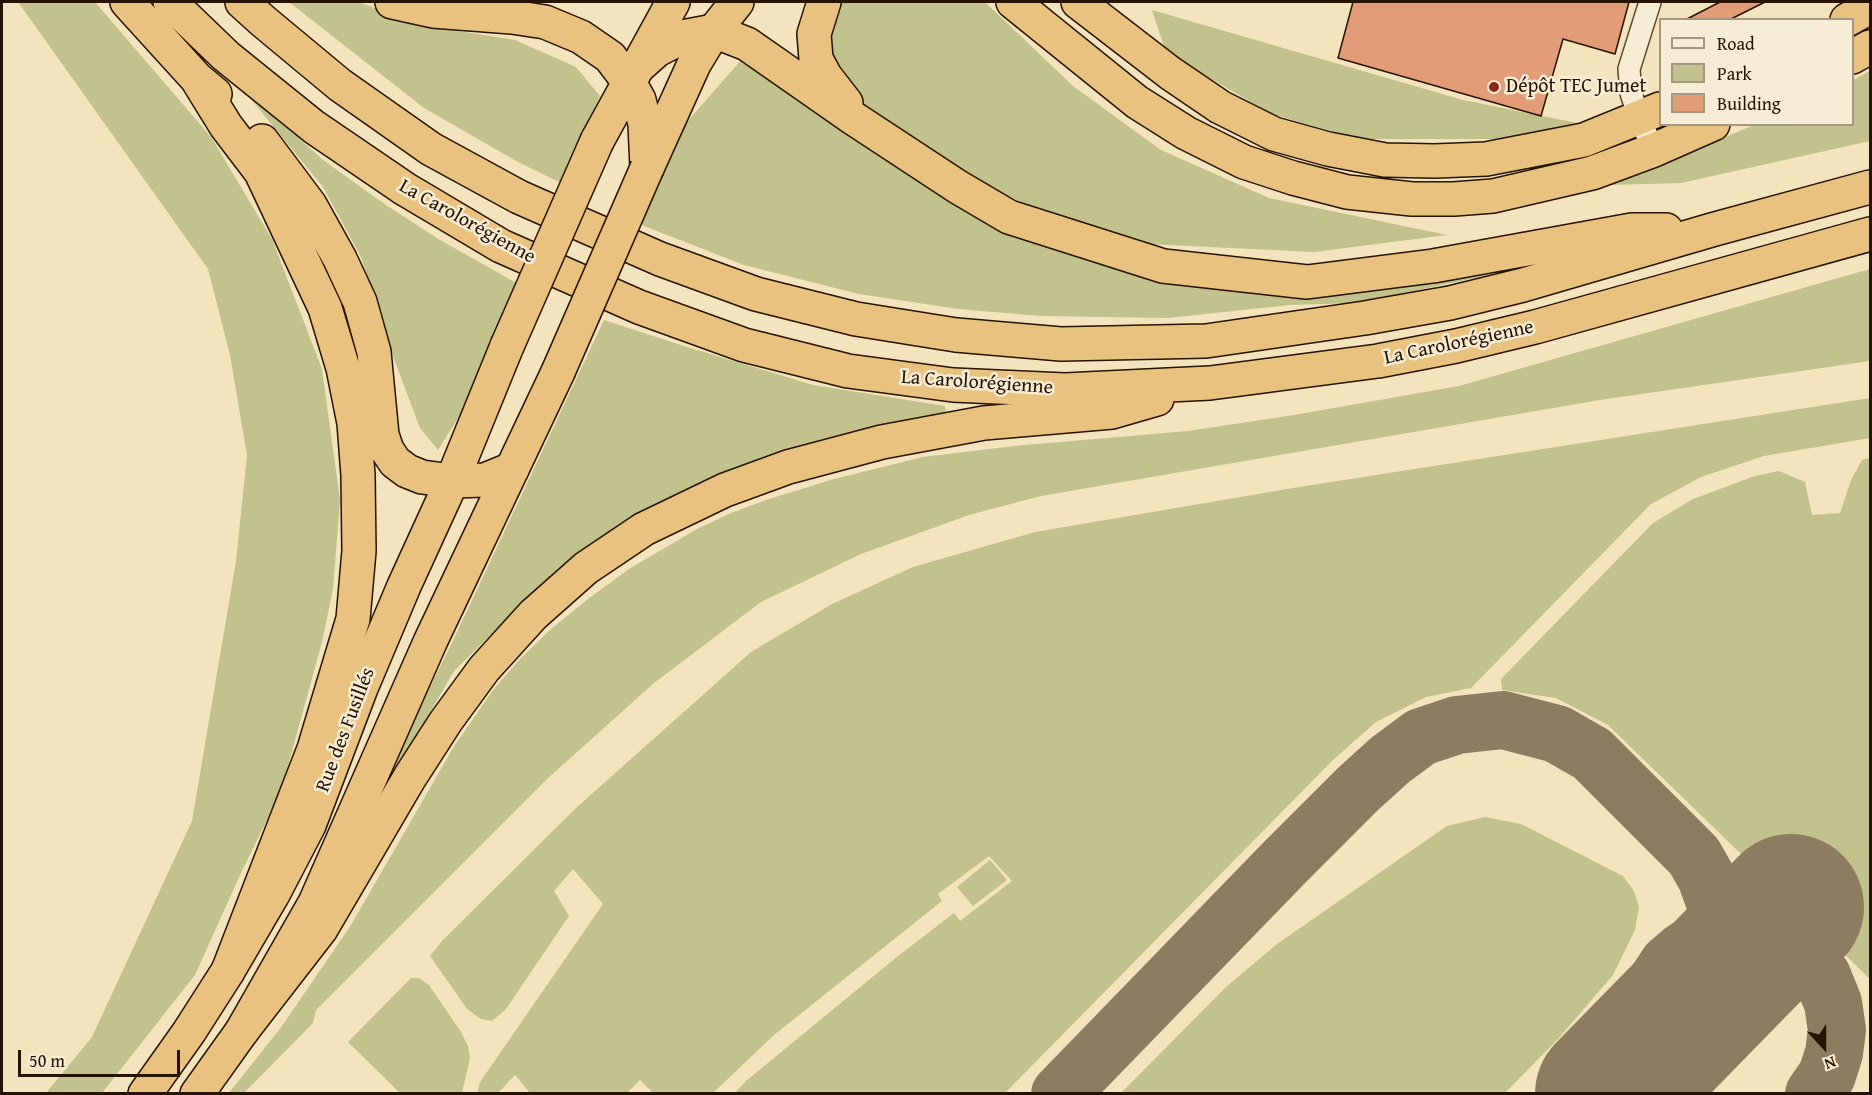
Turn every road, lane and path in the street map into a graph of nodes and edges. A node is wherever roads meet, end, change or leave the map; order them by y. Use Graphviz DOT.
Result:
graph roads {
  1 [pos="128,2"];
  2 [pos="170,2"];
  3 [pos="242,2"];
  4 [pos="392,2"];
  5 [pos="674,2"];
  6 [pos="737,2"];
  7 [pos="824,2"];
  8 [pos="1013,2"];
  9 [pos="1078,2"];
  10 [pos="1650,2"];
  11 [pos="1870,7"];
  12 [pos="1851,18"];
  13 [pos="714,31"];
  14 [pos="1870,47"];
  15 [pos="1854,56"];
  16 [pos="634,74"];
  17 [pos="197,79"];
  18 [pos="1650,113"];
  19 [pos="853,118"];
  20 [pos="1708,126"];
  21 [pos="1654,150"];
  22 [pos="647,168"];
  23 [pos="1870,187"];
  24 [pos="1715,229"];
  25 [pos="1870,234"];
  26 [pos="1210,383"];
  27 [pos="512,469"];
  28 [pos="452,481"];
  29 [pos="228,971"];
  30 [pos="242,1031"];
  31 [pos="145,1094"];
  32 [pos="197,1094"];
  1 -- 17 [label="highway"];
  2 -- 26 [label="highway, La Carolorégienne"];
  3 -- 24 [label="highway, La Carolorégienne"];
  4 -- 16 [label="highway"];
  5 -- 16 [label="highway, Rue des Fusillés"];
  6 -- 13 [label="highway, Rue des Fusillés"];
  7 -- 19 [label="highway"];
  8 -- 21 [label="highway"];
  9 -- 18 [label="highway"];
  10 -- 18 [label="street"];
  11 -- 12 [label="highway"];
  13 -- 16 [label="highway"];
  13 -- 19 [label="highway"];
  13 -- 22 [label="highway, Rue des Fusillés"];
  14 -- 15 [label="highway"];
  16 -- 22 [label="highway"];
  16 -- 28 [label="highway, Rue des Fusillés, bridge"];
  17 -- 28 [label="highway"];
  17 -- 29 [label="highway"];
  18 -- 21 [label="street"];
  19 -- 24 [label="highway"];
  20 -- 21 [label="highway"];
  22 -- 27 [label="highway, Rue des Fusillés, bridge"];
  23 -- 24 [label="highway, La Carolorégienne"];
  25 -- 26 [label="highway, La Carolorégienne"];
  26 -- 30 [label="highway"];
  27 -- 28 [label="highway"];
  27 -- 30 [label="highway, Rue des Fusillés"];
  28 -- 29 [label="highway, Rue des Fusillés"];
  29 -- 31 [label="highway, Rue des Fusillés"];
  30 -- 32 [label="highway, Rue des Fusillés"];
}
